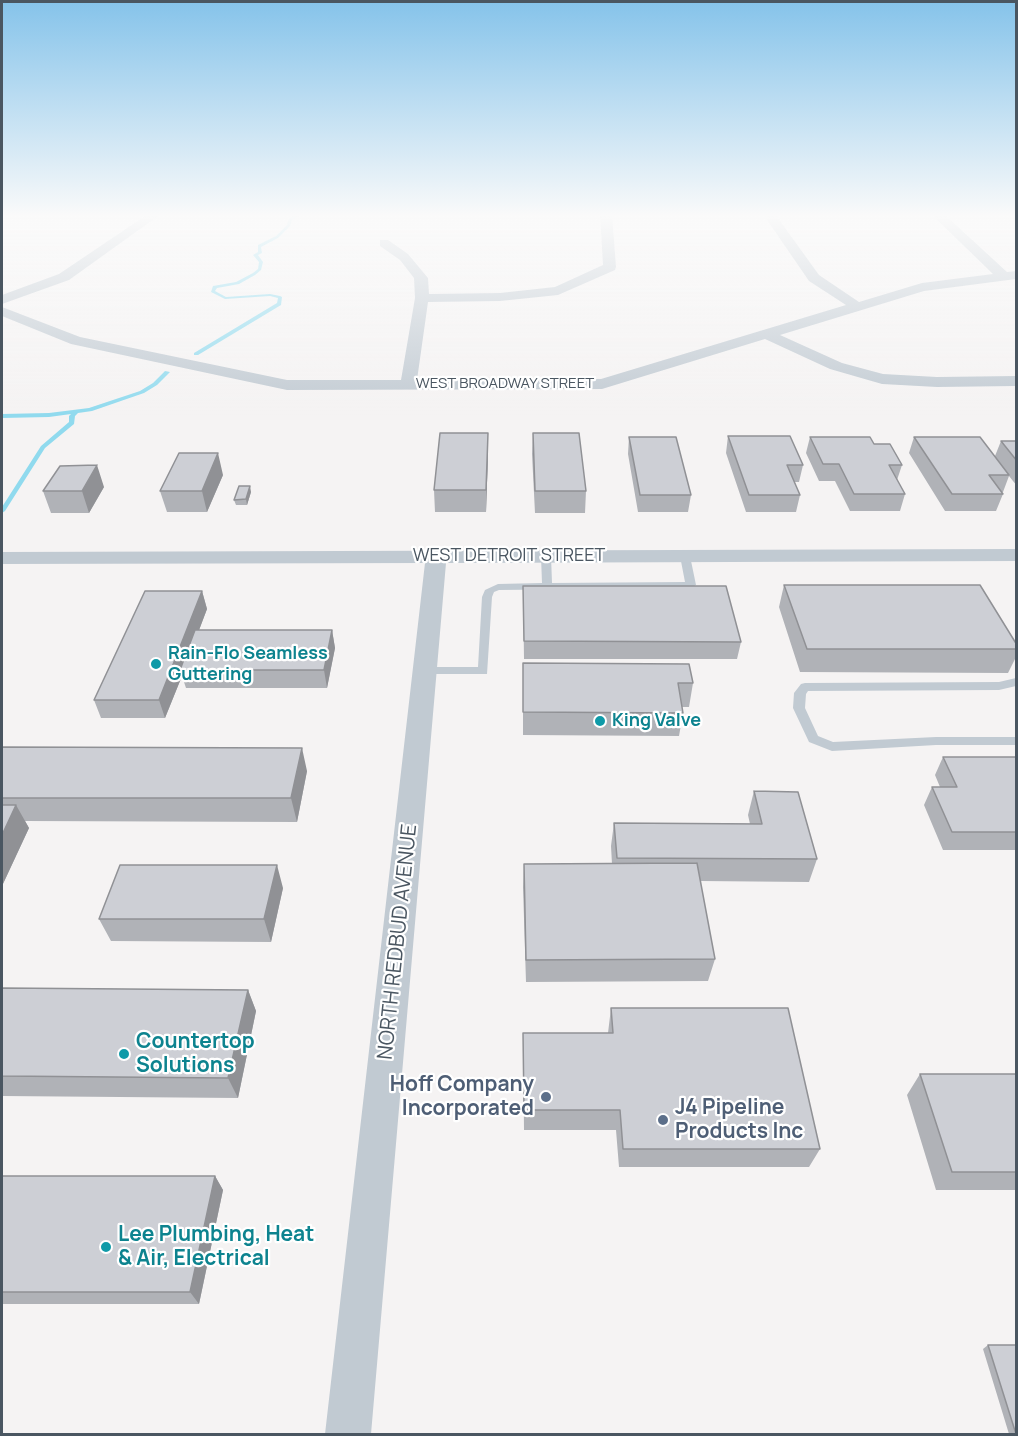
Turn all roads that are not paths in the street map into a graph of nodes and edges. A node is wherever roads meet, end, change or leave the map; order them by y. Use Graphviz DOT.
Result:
graph roads {
  1 [pos="53,281"];
  2 [pos="421,281"];
  3 [pos="580,281"];
  4 [pos="817,281"];
  5 [pos="971,281"];
  6 [pos="422,298"];
  7 [pos="2,300"];
  8 [pos="858,308"];
  9 [pos="2,311"];
  10 [pos="768,335"];
  11 [pos="1017,381"];
  12 [pos="408,385"];
  13 [pos="1017,555"];
  14 [pos="436,556"];
  15 [pos="546,556"];
  16 [pos="685,556"];
  17 [pos="2,558"];
  18 [pos="547,586"];
  19 [pos="425,671"];
  20 [pos="1017,682"];
  21 [pos="1017,741"];
  22 [pos="348,1434"];
  1 -- 7 [label="street"];
  2 -- 6 [label="street"];
  3 -- 6 [label="street"];
  4 -- 8 [label="street"];
  5 -- 8 [label="street, WEST BROADWAY STREET"];
  6 -- 12 [label="street"];
  8 -- 10 [label="street, WEST BROADWAY STREET"];
  9 -- 12 [label="street, WEST BROADWAY STREET"];
  10 -- 11 [label="street"];
  10 -- 12 [label="street, WEST BROADWAY STREET"];
  13 -- 16 [label="street, WEST DETROIT STREET"];
  14 -- 15 [label="street, WEST DETROIT STREET"];
  14 -- 17 [label="street, WEST DETROIT STREET"];
  14 -- 19 [label="street, NORTH REDBUD AVENUE"];
  15 -- 16 [label="street, WEST DETROIT STREET"];
  15 -- 18 [label="lane"];
  16 -- 18 [label="lane"];
  18 -- 19 [label="lane"];
  19 -- 22 [label="street, NORTH REDBUD AVENUE"];
  20 -- 21 [label="lane"];
}
